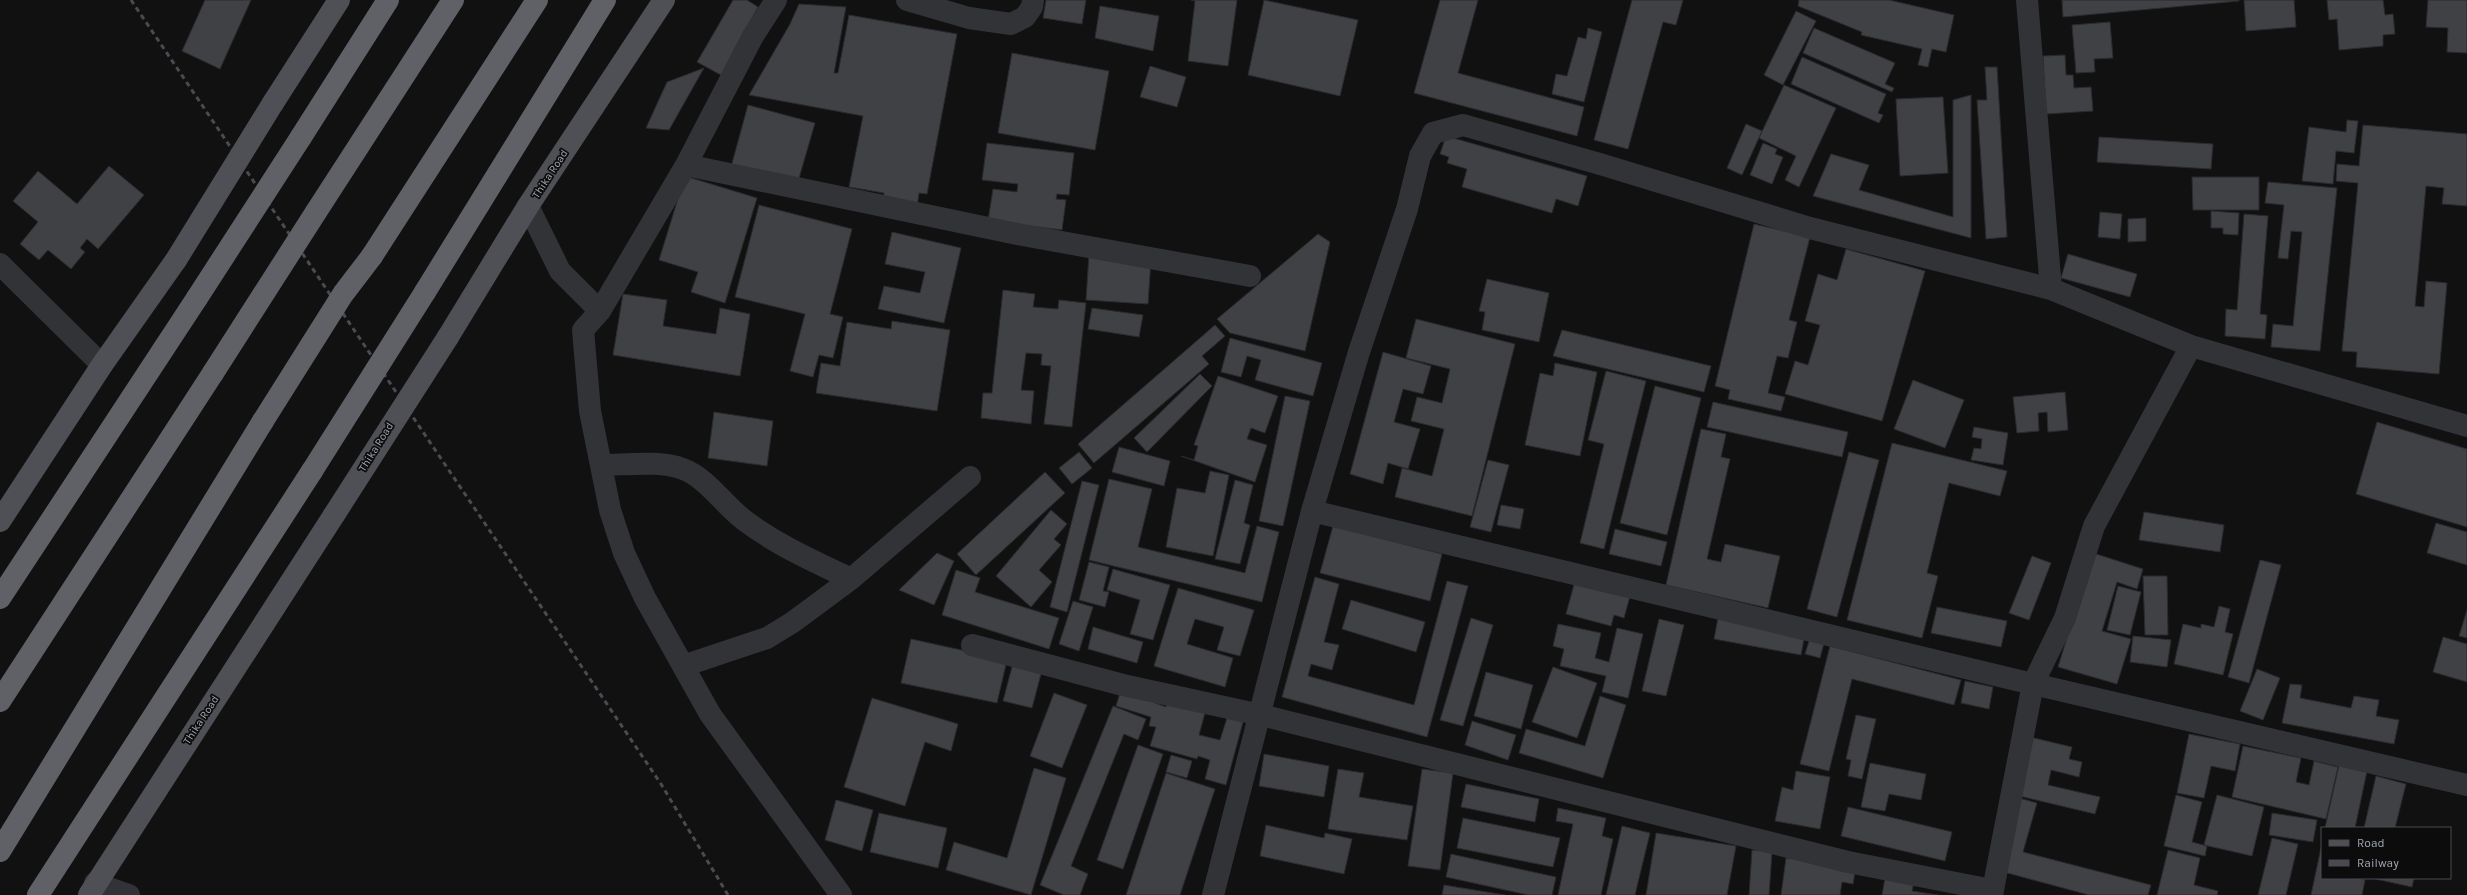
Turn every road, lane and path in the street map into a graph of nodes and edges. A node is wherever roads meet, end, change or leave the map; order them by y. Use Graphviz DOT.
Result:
graph roads {
  1 [pos="339,0"];
  2 [pos="388,0"];
  3 [pos="452,0"];
  4 [pos="537,0"];
  5 [pos="605,0"];
  6 [pos="664,0"];
  7 [pos="776,0"];
  8 [pos="908,0"];
  9 [pos="1033,0"];
  10 [pos="2027,0"];
  11 [pos="686,165"];
  12 [pos="528,206"];
  13 [pos="0,264"];
  14 [pos="1250,276"];
  15 [pos="2051,289"];
  16 [pos="600,310"];
  17 [pos="2192,346"];
  18 [pos="102,365"];
  19 [pos="2467,426"];
  20 [pos="601,465"];
  21 [pos="970,477"];
  22 [pos="1312,511"];
  23 [pos="0,522"];
  24 [pos="851,579"];
  25 [pos="0,598"];
  26 [pos="972,645"];
  27 [pos="683,666"];
  28 [pos="2033,684"];
  29 [pos="0,701"];
  30 [pos="1261,714"];
  31 [pos="2467,785"];
  32 [pos="0,851"];
  33 [pos="92,889"];
  34 [pos="1992,893"];
  35 [pos="38,895"];
  36 [pos="130,895"];
  37 [pos="841,895"];
  38 [pos="1213,895"];
  1 -- 18 [label="main road, bridge"];
  2 -- 25 [label="highway, bridge"];
  3 -- 29 [label="highway, bridge"];
  4 -- 32 [label="highway, bridge"];
  5 -- 35 [label="highway, bridge"];
  6 -- 12 [label="main road, Thika Road"];
  7 -- 11 [label="street"];
  8 -- 9 [label="street"];
  10 -- 15 [label="street"];
  11 -- 14 [label="street"];
  11 -- 16 [label="street"];
  12 -- 16 [label="street"];
  12 -- 33 [label="main road, Thika Road, bridge"];
  13 -- 18 [label="street"];
  15 -- 17 [label="street"];
  15 -- 22 [label="street"];
  16 -- 20 [label="street"];
  17 -- 19 [label="street"];
  17 -- 28 [label="street"];
  18 -- 23 [label="main road"];
  20 -- 24 [label="street"];
  20 -- 27 [label="street"];
  21 -- 24 [label="street"];
  22 -- 28 [label="street"];
  22 -- 30 [label="street"];
  24 -- 27 [label="street"];
  26 -- 30 [label="street"];
  27 -- 37 [label="street"];
  28 -- 31 [label="street"];
  28 -- 34 [label="street"];
  30 -- 34 [label="street"];
  30 -- 38 [label="street"];
  33 -- 36 [label="street"];
}
